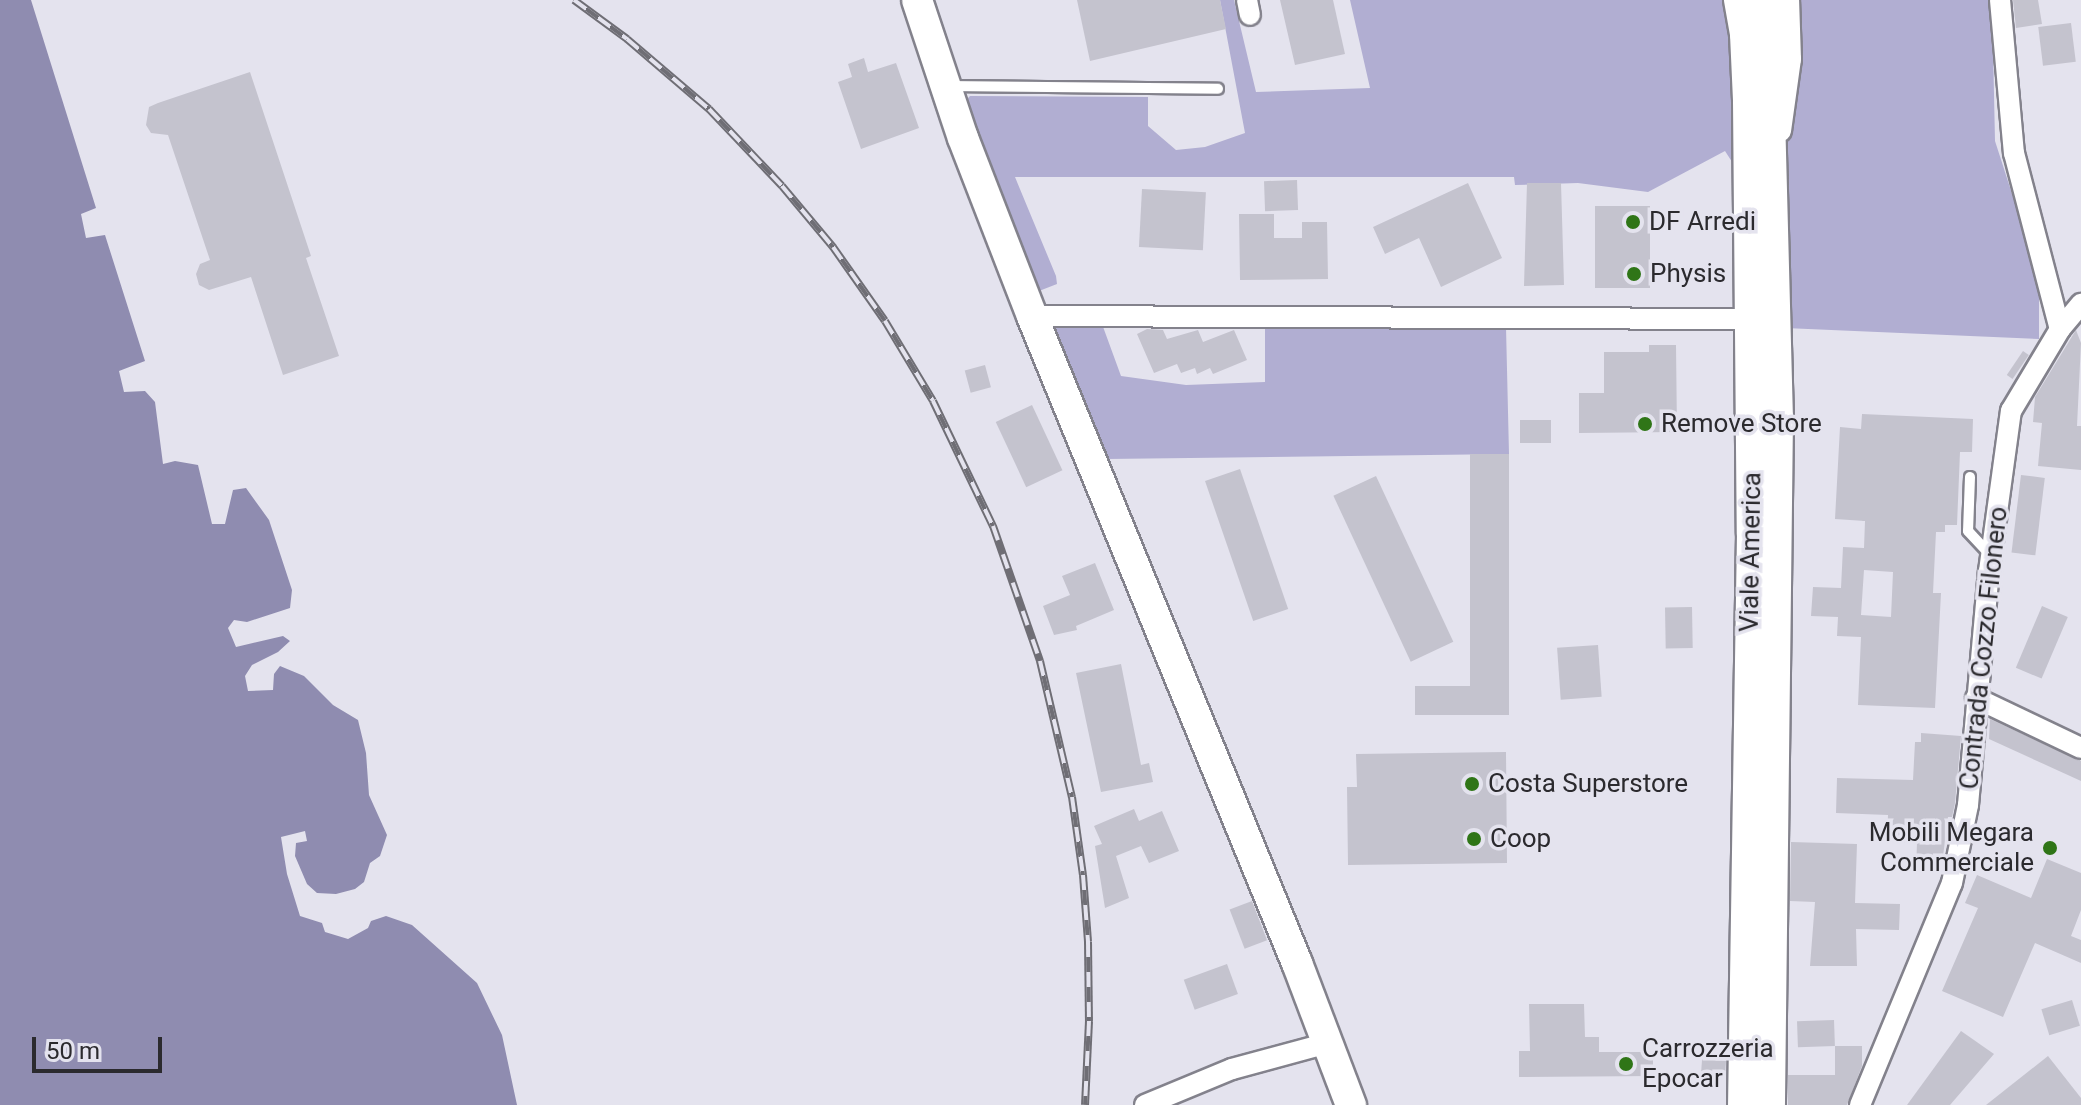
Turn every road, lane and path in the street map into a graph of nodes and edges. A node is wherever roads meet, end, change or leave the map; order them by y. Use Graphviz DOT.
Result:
graph roads {
  1 [pos="917,0"];
  2 [pos="1739,0"];
  3 [pos="1767,0"];
  4 [pos="1789,0"];
  5 [pos="2000,0"];
  6 [pos="945,86"];
  7 [pos="1218,89"];
  8 [pos="1771,190"];
  9 [pos="2081,304"];
  10 [pos="1032,316"];
  11 [pos="1751,319"];
  12 [pos="2060,329"];
  13 [pos="1970,477"];
  14 [pos="1991,557"];
  15 [pos="1976,698"];
  16 [pos="2081,748"];
  17 [pos="1328,1043"];
  18 [pos="1145,1105"];
  19 [pos="1351,1105"];
  20 [pos="1743,1105"];
  21 [pos="1770,1105"];
  22 [pos="1860,1105"];
  1 -- 6 [label="main road"];
  2 -- 11 [label="main road, Viale America"];
  3 -- 8 [label="main road, Viale America"];
  4 -- 8 [label="street"];
  5 -- 12 [label="street"];
  6 -- 7 [label="lane"];
  6 -- 10 [label="main road"];
  8 -- 21 [label="main road, Viale America"];
  9 -- 12 [label="street, Contrada Cozzo Filonero"];
  10 -- 11 [label="street"];
  10 -- 17 [label="main road"];
  11 -- 20 [label="main road, Viale America"];
  12 -- 14 [label="street, Contrada Cozzo Filonero"];
  13 -- 14 [label="lane"];
  14 -- 15 [label="street, Contrada Cozzo Filonero"];
  15 -- 16 [label="street"];
  15 -- 22 [label="street, Contrada Cozzo Filonero"];
  17 -- 18 [label="street"];
  17 -- 19 [label="main road"];
}
